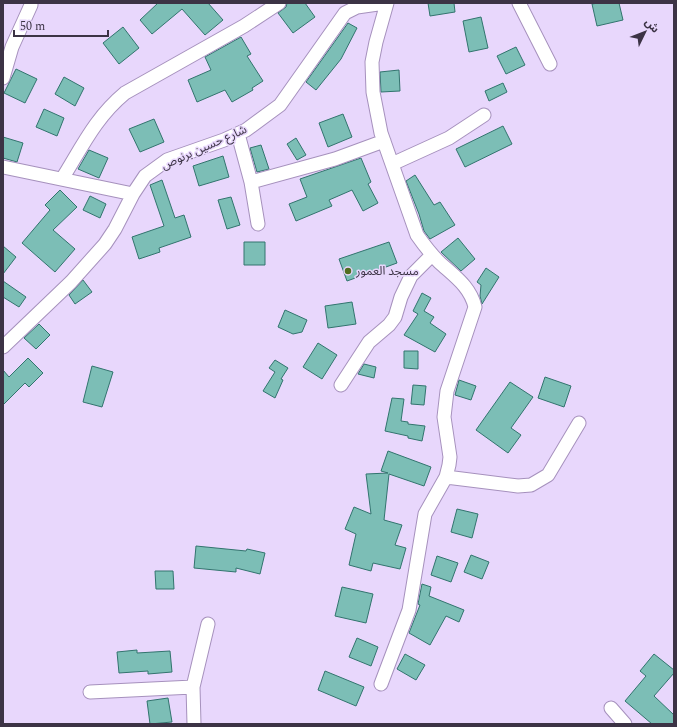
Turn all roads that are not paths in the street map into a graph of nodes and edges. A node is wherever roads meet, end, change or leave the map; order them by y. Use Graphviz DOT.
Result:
graph roads {
  1 [pos="31,3"];
  2 [pos="279,3"];
  3 [pos="386,3"];
  4 [pos="519,3"];
  5 [pos="550,64"];
  6 [pos="3,78"];
  7 [pos="484,115"];
  8 [pos="238,134"];
  9 [pos="384,141"];
  10 [pos="392,164"];
  11 [pos="3,167"];
  12 [pos="62,179"];
  13 [pos="251,182"];
  14 [pos="133,194"];
  15 [pos="258,224"];
  16 [pos="432,254"];
  17 [pos="3,347"];
  18 [pos="341,384"];
  19 [pos="579,423"];
  20 [pos="446,477"];
  21 [pos="208,624"];
  22 [pos="381,684"];
  23 [pos="193,687"];
  24 [pos="90,692"];
  25 [pos="611,708"];
  26 [pos="194,724"];
  27 [pos="625,724"];
  1 -- 6 [label="street"];
  2 -- 12 [label="street"];
  3 -- 8 [label="street, شارع حسين برنوص"];
  3 -- 9 [label="street"];
  4 -- 5 [label="street"];
  7 -- 10 [label="street"];
  8 -- 13 [label="street"];
  8 -- 14 [label="street, شارع حسين برنوص"];
  9 -- 10 [label="street"];
  9 -- 13 [label="street"];
  10 -- 16 [label="street"];
  11 -- 12 [label="street"];
  12 -- 14 [label="street"];
  13 -- 15 [label="street"];
  14 -- 17 [label="street, شارع حسين برنوص"];
  16 -- 18 [label="street"];
  16 -- 20 [label="street"];
  19 -- 20 [label="street"];
  20 -- 22 [label="street"];
  21 -- 23 [label="street"];
  23 -- 24 [label="street"];
  23 -- 26 [label="street"];
  25 -- 27 [label="street"];
}
